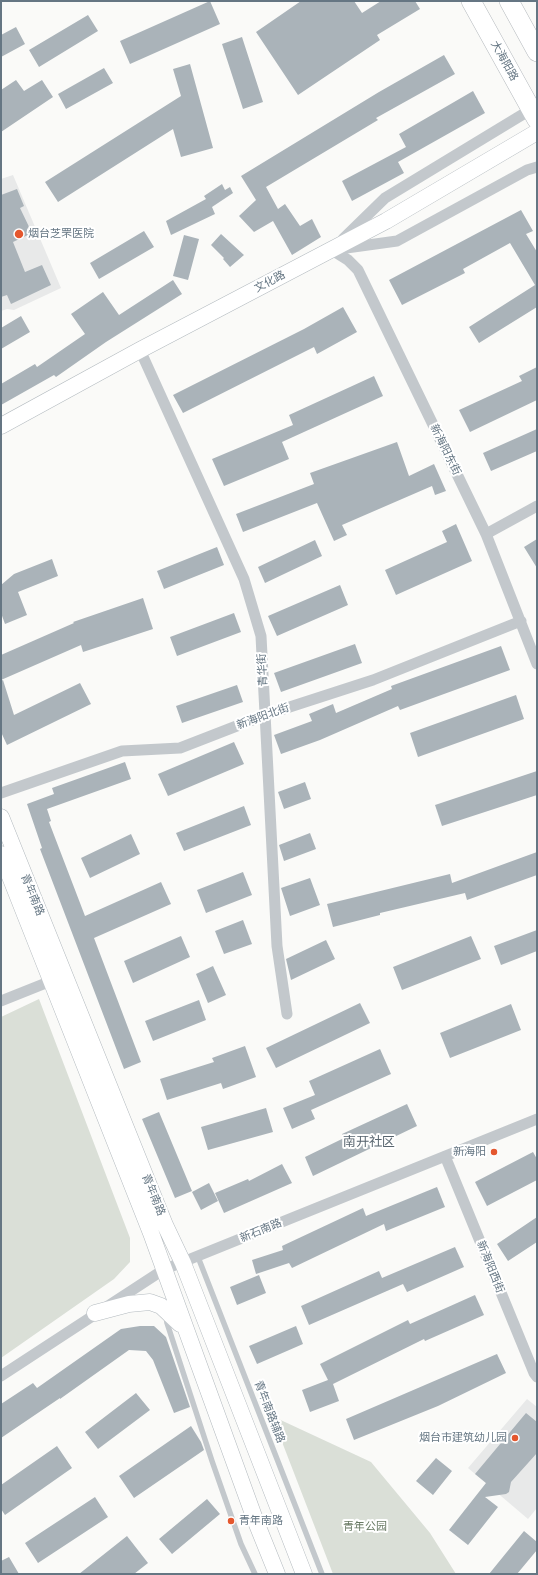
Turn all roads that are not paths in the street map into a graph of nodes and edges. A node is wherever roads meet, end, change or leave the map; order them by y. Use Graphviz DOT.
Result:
graph roads {
  1 [pos="471,1"];
  2 [pos="509,1"];
  3 [pos="537,52"];
  4 [pos="534,115"];
  5 [pos="537,132"];
  6 [pos="537,167"];
  7 [pos="332,250"];
  8 [pos="140,350"];
  9 [pos="1,426"];
  10 [pos="537,506"];
  11 [pos="486,534"];
  12 [pos="521,621"];
  13 [pos="537,664"];
  14 [pos="265,715"];
  15 [pos="1,793"];
  16 [pos="1,817"];
  17 [pos="1,854"];
  18 [pos="51,980"];
  19 [pos="1,1001"];
  20 [pos="287,1014"];
  21 [pos="537,1119"];
  22 [pos="445,1156"];
  23 [pos="191,1260"];
  24 [pos="163,1270"];
  25 [pos="170,1288"];
  26 [pos="166,1309"];
  27 [pos="96,1313"];
  28 [pos="187,1333"];
  29 [pos="1,1376"];
  30 [pos="537,1377"];
  31 [pos="255,1574"];
  32 [pos="277,1574"];
  33 [pos="304,1574"];
  34 [pos="322,1574"];
  1 -- 4 [label="highway, 大海阳路"];
  2 -- 3 [label="highway"];
  4 -- 7 [label="street"];
  5 -- 7 [label="main road, 文化路"];
  6 -- 7 [label="street"];
  7 -- 8 [label="main road, 文化路"];
  7 -- 11 [label="street, 新海阳东街"];
  8 -- 9 [label="main road, 文化路"];
  8 -- 14 [label="street, 青华街"];
  10 -- 11 [label="street"];
  11 -- 12 [label="street, 新海阳东街"];
  12 -- 13 [label="street, 新海阳东街"];
  12 -- 14 [label="street, 新海阳北街"];
  14 -- 15 [label="street, 新海阳北街"];
  14 -- 20 [label="street, 青华街"];
  16 -- 23 [label="main road, 青年南路"];
  17 -- 18 [label="main road, 青年南路"];
  18 -- 19 [label="street"];
  18 -- 24 [label="main road, 青年南路"];
  21 -- 22 [label="street, 新石南路"];
  22 -- 23 [label="street, 新石南路"];
  22 -- 30 [label="street, 新海阳西街"];
  23 -- 24 [label="street, 新石南路"];
  23 -- 33 [label="main road, 青年南路"];
  23 -- 34 [label="lane, 青年南路辅路"];
  24 -- 25 [label="main road, 青年南路"];
  24 -- 27 [label="street, 新石南路"];
  25 -- 26 [label="lane"];
  25 -- 28 [label="main road, 青年南路"];
  26 -- 27 [label="main road"];
  26 -- 28 [label="main road"];
  26 -- 31 [label="lane"];
  27 -- 29 [label="street, 新石南路"];
  28 -- 32 [label="main road, 青年南路"];
}
